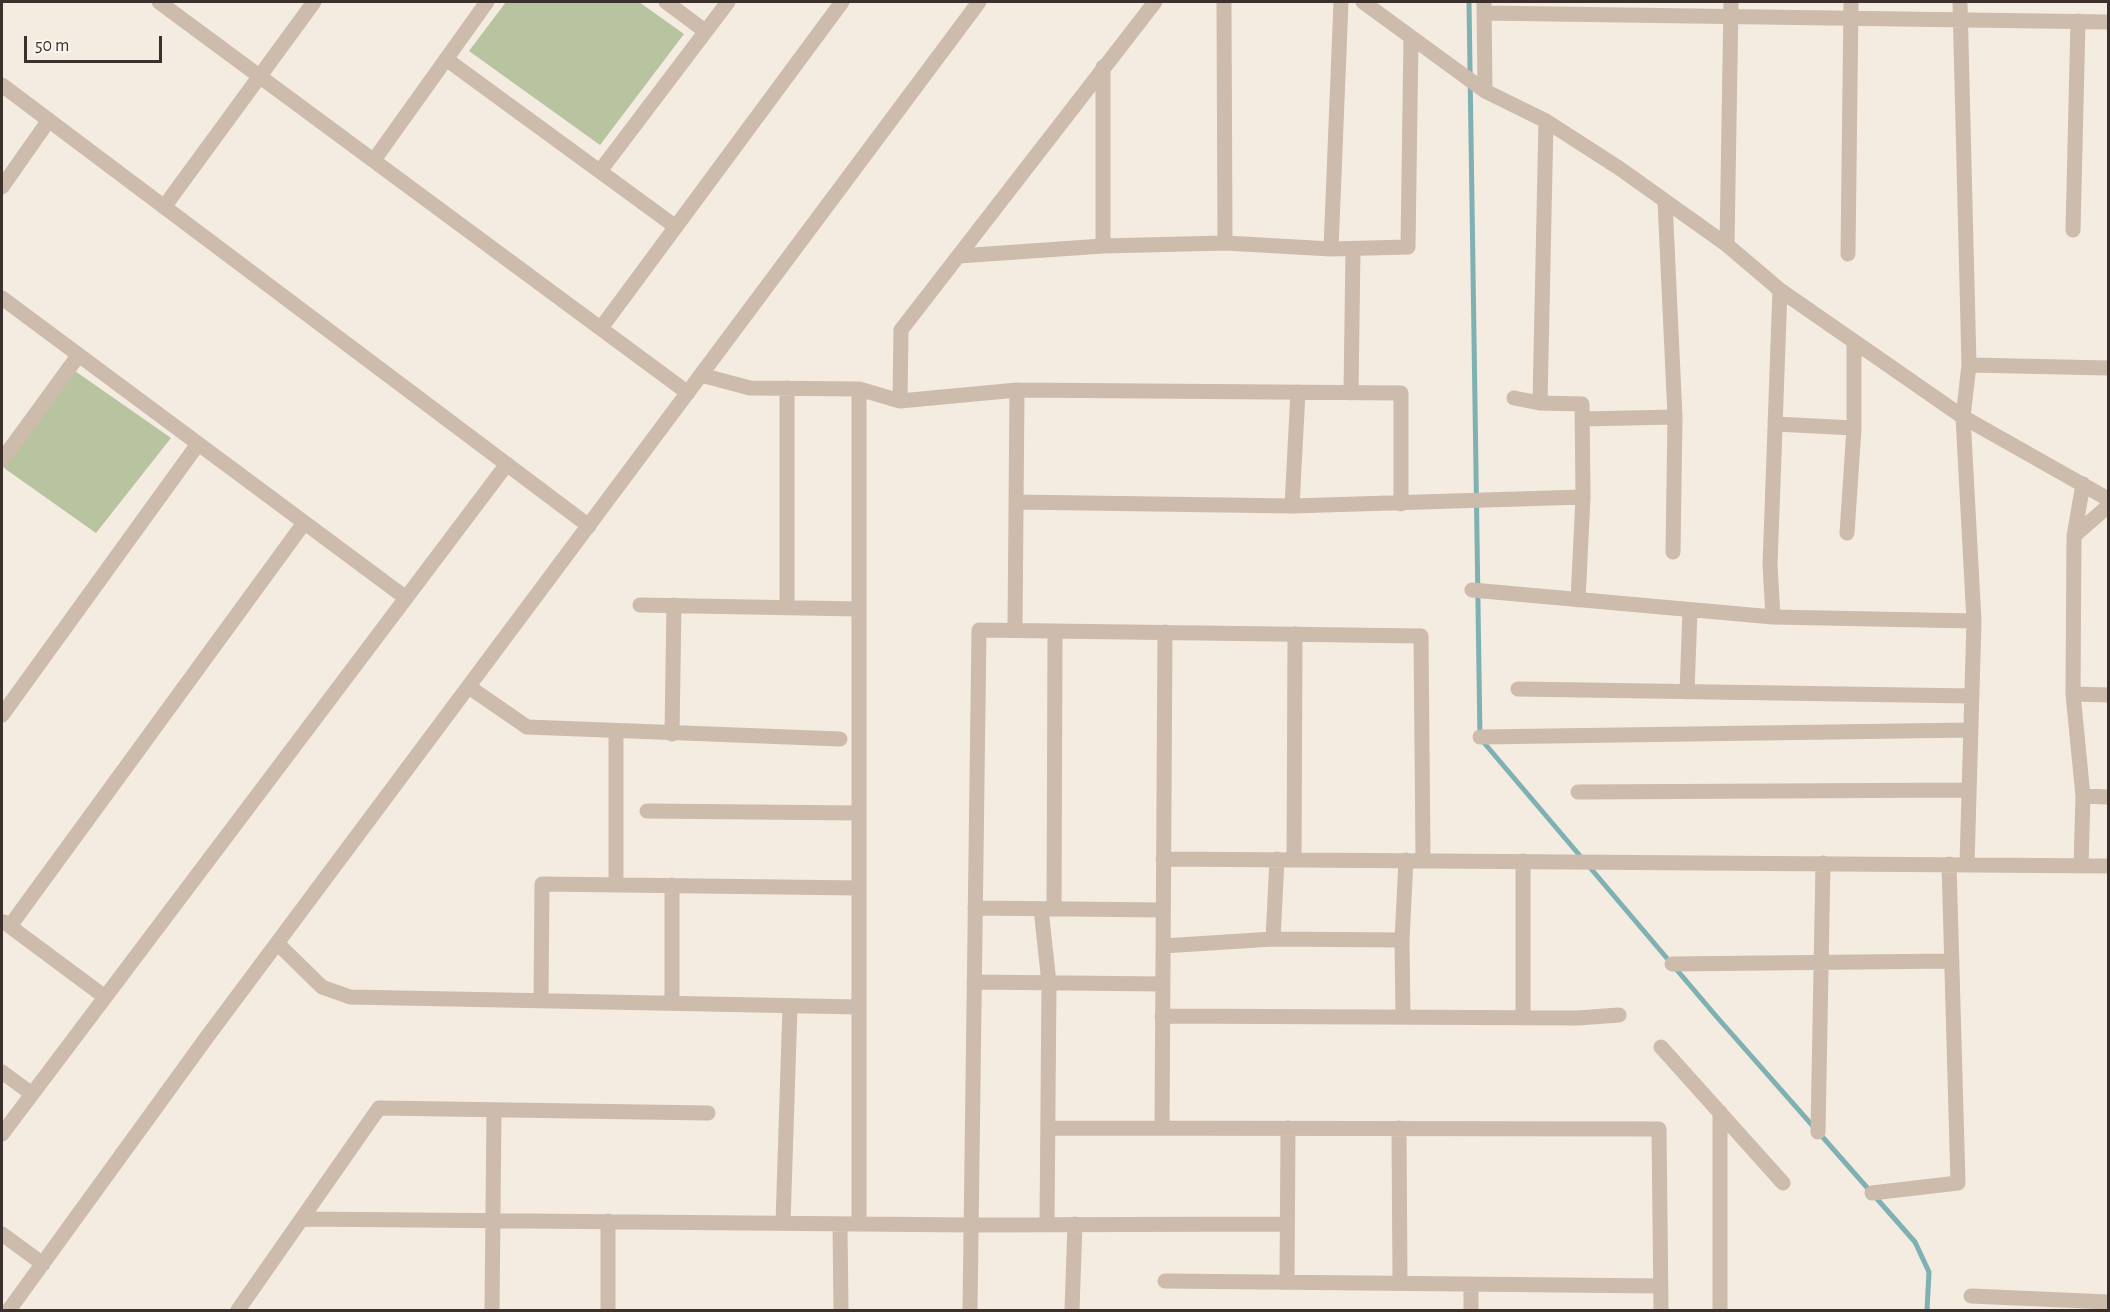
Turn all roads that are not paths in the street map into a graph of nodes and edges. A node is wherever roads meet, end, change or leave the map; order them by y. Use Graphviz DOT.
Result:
graph roads {
  1 [pos="159,2"];
  2 [pos="314,2"];
  3 [pos="487,2"];
  4 [pos="666,2"];
  5 [pos="728,2"];
  6 [pos="842,2"];
  7 [pos="979,2"];
  8 [pos="1155,2"];
  9 [pos="1224,2"];
  10 [pos="1341,2"];
  11 [pos="1363,2"];
  12 [pos="1851,2"];
  13 [pos="1960,2"];
  14 [pos="1484,7"];
  15 [pos="1610,8"];
  16 [pos="1730,9"];
  17 [pos="1959,18"];
  18 [pos="1851,19"];
  19 [pos="2078,21"];
  20 [pos="2109,22"];
  21 [pos="705,31"];
  22 [pos="1411,37"];
  23 [pos="446,59"];
  24 [pos="1104,67"];
  25 [pos="260,76"];
  26 [pos="2,85"];
  27 [pos="1485,91"];
  28 [pos="49,120"];
  29 [pos="1546,121"];
  30 [pos="374,160"];
  31 [pos="600,171"];
  32 [pos="2,187"];
  33 [pos="1665,201"];
  34 [pos="164,207"];
  35 [pos="676,227"];
  36 [pos="2073,230"];
  37 [pos="1225,243"];
  38 [pos="1727,245"];
  39 [pos="1103,246"];
  40 [pos="1331,249"];
  41 [pos="1353,249"];
  42 [pos="1848,255"];
  43 [pos="959,256"];
  44 [pos="1780,290"];
  45 [pos="2,298"];
  46 [pos="601,328"];
  47 [pos="1854,341"];
  48 [pos="78,356"];
  49 [pos="1968,365"];
  50 [pos="2109,368"];
  51 [pos="701,375"];
  52 [pos="787,388"];
  53 [pos="859,389"];
  54 [pos="1017,390"];
  55 [pos="1298,392"];
  56 [pos="688,393"];
  57 [pos="1351,393"];
  58 [pos="1514,398"];
  59 [pos="900,401"];
  60 [pos="1540,403"];
  61 [pos="1675,417"];
  62 [pos="1963,417"];
  63 [pos="1582,419"];
  64 [pos="1775,424"];
  65 [pos="1854,428"];
  66 [pos="198,444"];
  67 [pos="2,460"];
  68 [pos="507,464"];
  69 [pos="2083,484"];
  70 [pos="1583,497"];
  71 [pos="2109,499"];
  72 [pos="1016,502"];
  73 [pos="1401,504"];
  74 [pos="1292,506"];
  75 [pos="2109,506"];
  76 [pos="304,523"];
  77 [pos="589,526"];
  78 [pos="1847,533"];
  79 [pos="2074,536"];
  80 [pos="1673,552"];
  81 [pos="1472,590"];
  82 [pos="406,598"];
  83 [pos="1578,600"];
  84 [pos="640,605"];
  85 [pos="674,605"];
  86 [pos="787,608"];
  87 [pos="859,609"];
  88 [pos="1690,610"];
  89 [pos="1773,617"];
  90 [pos="1974,621"];
  91 [pos="1015,630"];
  92 [pos="1055,631"];
  93 [pos="1165,632"];
  94 [pos="1295,634"];
  95 [pos="469,687"];
  96 [pos="1518,689"];
  97 [pos="1687,692"];
  98 [pos="2073,694"];
  99 [pos="2109,695"];
  100 [pos="1972,696"];
  101 [pos="2,716"];
  102 [pos="1971,730"];
  103 [pos="616,731"];
  104 [pos="672,734"];
  105 [pos="1480,737"];
  106 [pos="840,740"];
  107 [pos="1969,790"];
  108 [pos="1578,792"];
  109 [pos="2083,796"];
  110 [pos="2109,797"];
  111 [pos="647,811"];
  112 [pos="859,813"];
  113 [pos="1163,859"];
  114 [pos="1277,859"];
  115 [pos="1294,859"];
  116 [pos="1406,860"];
  117 [pos="1423,860"];
  118 [pos="1523,861"];
  119 [pos="1822,862"];
  120 [pos="1949,864"];
  121 [pos="1967,864"];
  122 [pos="2080,866"];
  123 [pos="2109,866"];
  124 [pos="616,885"];
  125 [pos="672,885"];
  126 [pos="859,888"];
  127 [pos="975,908"];
  128 [pos="1048,909"];
  129 [pos="1163,910"];
  130 [pos="6,923"];
  131 [pos="1273,939"];
  132 [pos="1402,940"];
  133 [pos="277,943"];
  134 [pos="1163,946"];
  135 [pos="1952,961"];
  136 [pos="1821,962"];
  137 [pos="1672,964"];
  138 [pos="974,982"];
  139 [pos="1049,983"];
  140 [pos="1162,984"];
  141 [pos="105,997"];
  142 [pos="541,1000"];
  143 [pos="672,1003"];
  144 [pos="790,1006"];
  145 [pos="859,1007"];
  146 [pos="1619,1015"];
  147 [pos="1162,1016"];
  148 [pos="1403,1017"];
  149 [pos="1523,1018"];
  150 [pos="1661,1047"];
  151 [pos="2,1072"];
  152 [pos="32,1094"];
  153 [pos="494,1110"];
  154 [pos="1720,1112"];
  155 [pos="708,1113"];
  156 [pos="1048,1128"];
  157 [pos="1162,1128"];
  158 [pos="1288,1128"];
  159 [pos="1399,1128"];
  160 [pos="1818,1132"];
  161 [pos="2,1134"];
  162 [pos="1783,1183"];
  163 [pos="1872,1193"];
  164 [pos="303,1219"];
  165 [pos="493,1221"];
  166 [pos="608,1221"];
  167 [pos="783,1223"];
  168 [pos="840,1224"];
  169 [pos="859,1224"];
  170 [pos="1075,1224"];
  171 [pos="1287,1224"];
  172 [pos="971,1225"];
  173 [pos="1047,1225"];
  174 [pos="2,1234"];
  175 [pos="43,1264"];
  176 [pos="1166,1281"];
  177 [pos="1287,1282"];
  178 [pos="1400,1283"];
  179 [pos="1471,1284"];
  180 [pos="1660,1286"];
  181 [pos="1971,1296"];
  182 [pos="2109,1302"];
  183 [pos="9,1311"];
  184 [pos="238,1311"];
  185 [pos="492,1311"];
  186 [pos="608,1311"];
  187 [pos="841,1311"];
  188 [pos="970,1311"];
  189 [pos="1072,1311"];
  190 [pos="1471,1311"];
  191 [pos="1661,1311"];
  192 [pos="1720,1311"];
  1 -- 25 [label="street"];
  2 -- 25 [label="street"];
  3 -- 23 [label="street"];
  4 -- 21 [label="street"];
  5 -- 21 [label="street"];
  6 -- 35 [label="street"];
  7 -- 51 [label="street"];
  8 -- 24 [label="street"];
  9 -- 37 [label="street"];
  10 -- 40 [label="street"];
  11 -- 22 [label="street"];
  12 -- 18 [label="street"];
  13 -- 17 [label="street"];
  14 -- 15 [label="street"];
  14 -- 27 [label="street"];
  15 -- 16 [label="street"];
  16 -- 18 [label="street"];
  16 -- 38 [label="street"];
  17 -- 18 [label="street"];
  17 -- 19 [label="street"];
  17 -- 49 [label="street"];
  18 -- 42 [label="street"];
  19 -- 20 [label="street"];
  19 -- 36 [label="street"];
  21 -- 31 [label="street"];
  22 -- 27 [label="street"];
  22 -- 41 [label="street"];
  23 -- 30 [label="street"];
  23 -- 31 [label="street"];
  24 -- 39 [label="street"];
  24 -- 43 [label="street"];
  25 -- 30 [label="street"];
  25 -- 34 [label="street"];
  26 -- 28 [label="street"];
  27 -- 29 [label="street"];
  28 -- 32 [label="street"];
  28 -- 34 [label="street"];
  29 -- 33 [label="street"];
  29 -- 60 [label="street"];
  30 -- 46 [label="street"];
  31 -- 35 [label="street"];
  33 -- 38 [label="street"];
  33 -- 61 [label="street"];
  34 -- 68 [label="street"];
  35 -- 46 [label="street"];
  37 -- 39 [label="street"];
  37 -- 40 [label="street"];
  38 -- 44 [label="street"];
  39 -- 43 [label="street"];
  40 -- 41 [label="street"];
  41 -- 57 [label="street"];
  43 -- 59 [label="street"];
  44 -- 47 [label="street"];
  44 -- 64 [label="street"];
  45 -- 48 [label="street"];
  46 -- 56 [label="street"];
  47 -- 62 [label="street"];
  47 -- 65 [label="street"];
  48 -- 66 [label="street"];
  48 -- 67 [label="street"];
  49 -- 50 [label="street"];
  49 -- 62 [label="street"];
  51 -- 52 [label="street"];
  51 -- 56 [label="street"];
  52 -- 53 [label="street"];
  52 -- 86 [label="street"];
  53 -- 59 [label="street"];
  53 -- 87 [label="street"];
  54 -- 55 [label="street"];
  54 -- 59 [label="street"];
  54 -- 72 [label="street"];
  55 -- 57 [label="street"];
  55 -- 74 [label="street"];
  56 -- 77 [label="street"];
  57 -- 73 [label="street"];
  58 -- 60 [label="street"];
  60 -- 63 [label="street"];
  61 -- 63 [label="street"];
  61 -- 80 [label="street"];
  62 -- 69 [label="street"];
  62 -- 90 [label="street"];
  63 -- 70 [label="street"];
  64 -- 65 [label="street"];
  64 -- 89 [label="street"];
  65 -- 78 [label="street"];
  66 -- 76 [label="street"];
  66 -- 101 [label="street"];
  68 -- 77 [label="street"];
  68 -- 82 [label="street"];
  69 -- 71 [label="street"];
  69 -- 79 [label="street"];
  70 -- 73 [label="street"];
  70 -- 83 [label="street"];
  72 -- 74 [label="street"];
  72 -- 91 [label="street"];
  73 -- 74 [label="street"];
  75 -- 79 [label="street"];
  76 -- 82 [label="street"];
  76 -- 130 [label="street"];
  77 -- 95 [label="street"];
  79 -- 98 [label="street"];
  81 -- 83 [label="street"];
  82 -- 141 [label="street"];
  83 -- 88 [label="street"];
  84 -- 85 [label="street"];
  85 -- 86 [label="street"];
  85 -- 104 [label="street"];
  86 -- 87 [label="street"];
  87 -- 112 [label="street"];
  88 -- 89 [label="street"];
  88 -- 97 [label="street"];
  89 -- 90 [label="street"];
  90 -- 100 [label="street"];
  91 -- 92 [label="street"];
  91 -- 127 [label="street"];
  92 -- 93 [label="street"];
  92 -- 128 [label="street"];
  93 -- 94 [label="street"];
  93 -- 113 [label="street"];
  94 -- 115 [label="street"];
  94 -- 117 [label="street"];
  95 -- 103 [label="street"];
  95 -- 133 [label="street"];
  96 -- 97 [label="street"];
  97 -- 100 [label="street"];
  98 -- 99 [label="street"];
  98 -- 109 [label="street"];
  100 -- 102 [label="street"];
  102 -- 105 [label="street"];
  102 -- 107 [label="street"];
  103 -- 104 [label="street"];
  103 -- 124 [label="street"];
  104 -- 106 [label="street"];
  107 -- 108 [label="street"];
  107 -- 121 [label="street"];
  109 -- 110 [label="street"];
  109 -- 122 [label="street"];
  111 -- 112 [label="street"];
  112 -- 126 [label="street"];
  113 -- 114 [label="street"];
  113 -- 129 [label="street"];
  114 -- 115 [label="street"];
  114 -- 131 [label="street"];
  115 -- 116 [label="street"];
  116 -- 117 [label="street"];
  116 -- 132 [label="street"];
  117 -- 118 [label="street"];
  118 -- 119 [label="street"];
  118 -- 149 [label="street"];
  119 -- 120 [label="street"];
  119 -- 136 [label="street"];
  120 -- 121 [label="street"];
  120 -- 135 [label="street"];
  121 -- 122 [label="street"];
  122 -- 123 [label="street"];
  124 -- 125 [label="street"];
  124 -- 142 [label="street"];
  125 -- 126 [label="street"];
  125 -- 143 [label="street"];
  126 -- 145 [label="street"];
  127 -- 128 [label="street"];
  127 -- 138 [label="street"];
  128 -- 129 [label="street"];
  128 -- 139 [label="street"];
  129 -- 134 [label="street"];
  130 -- 141 [label="street"];
  131 -- 132 [label="street"];
  131 -- 134 [label="street"];
  132 -- 148 [label="street"];
  133 -- 142 [label="street"];
  133 -- 175 [label="street"];
  134 -- 140 [label="street"];
  135 -- 136 [label="street"];
  135 -- 163 [label="street"];
  136 -- 137 [label="street"];
  136 -- 160 [label="street"];
  138 -- 139 [label="street"];
  138 -- 172 [label="street"];
  139 -- 140 [label="street"];
  139 -- 156 [label="street"];
  140 -- 147 [label="street"];
  141 -- 152 [label="street"];
  142 -- 143 [label="street"];
  143 -- 144 [label="street"];
  144 -- 145 [label="street"];
  144 -- 167 [label="street"];
  145 -- 169 [label="street"];
  146 -- 149 [label="street"];
  147 -- 148 [label="street"];
  147 -- 157 [label="street"];
  148 -- 149 [label="street"];
  150 -- 154 [label="street"];
  151 -- 152 [label="street"];
  152 -- 161 [label="street"];
  153 -- 155 [label="street"];
  153 -- 164 [label="street"];
  153 -- 165 [label="street"];
  154 -- 162 [label="street"];
  154 -- 192 [label="street"];
  156 -- 157 [label="street"];
  156 -- 173 [label="street"];
  157 -- 158 [label="street"];
  158 -- 159 [label="street"];
  158 -- 171 [label="street"];
  159 -- 178 [label="street"];
  159 -- 180 [label="street"];
  164 -- 165 [label="street"];
  164 -- 184 [label="street"];
  165 -- 166 [label="street"];
  165 -- 185 [label="street"];
  166 -- 167 [label="street"];
  166 -- 186 [label="street"];
  167 -- 168 [label="street"];
  168 -- 169 [label="street"];
  168 -- 187 [label="street"];
  169 -- 172 [label="street"];
  170 -- 171 [label="street"];
  170 -- 173 [label="street"];
  170 -- 189 [label="street"];
  171 -- 177 [label="street"];
  172 -- 173 [label="street"];
  172 -- 188 [label="street"];
  174 -- 175 [label="street"];
  175 -- 183 [label="street"];
  176 -- 177 [label="street"];
  177 -- 178 [label="street"];
  178 -- 179 [label="street"];
  179 -- 180 [label="street"];
  179 -- 190 [label="street"];
  180 -- 191 [label="street"];
  181 -- 182 [label="street"];
}
